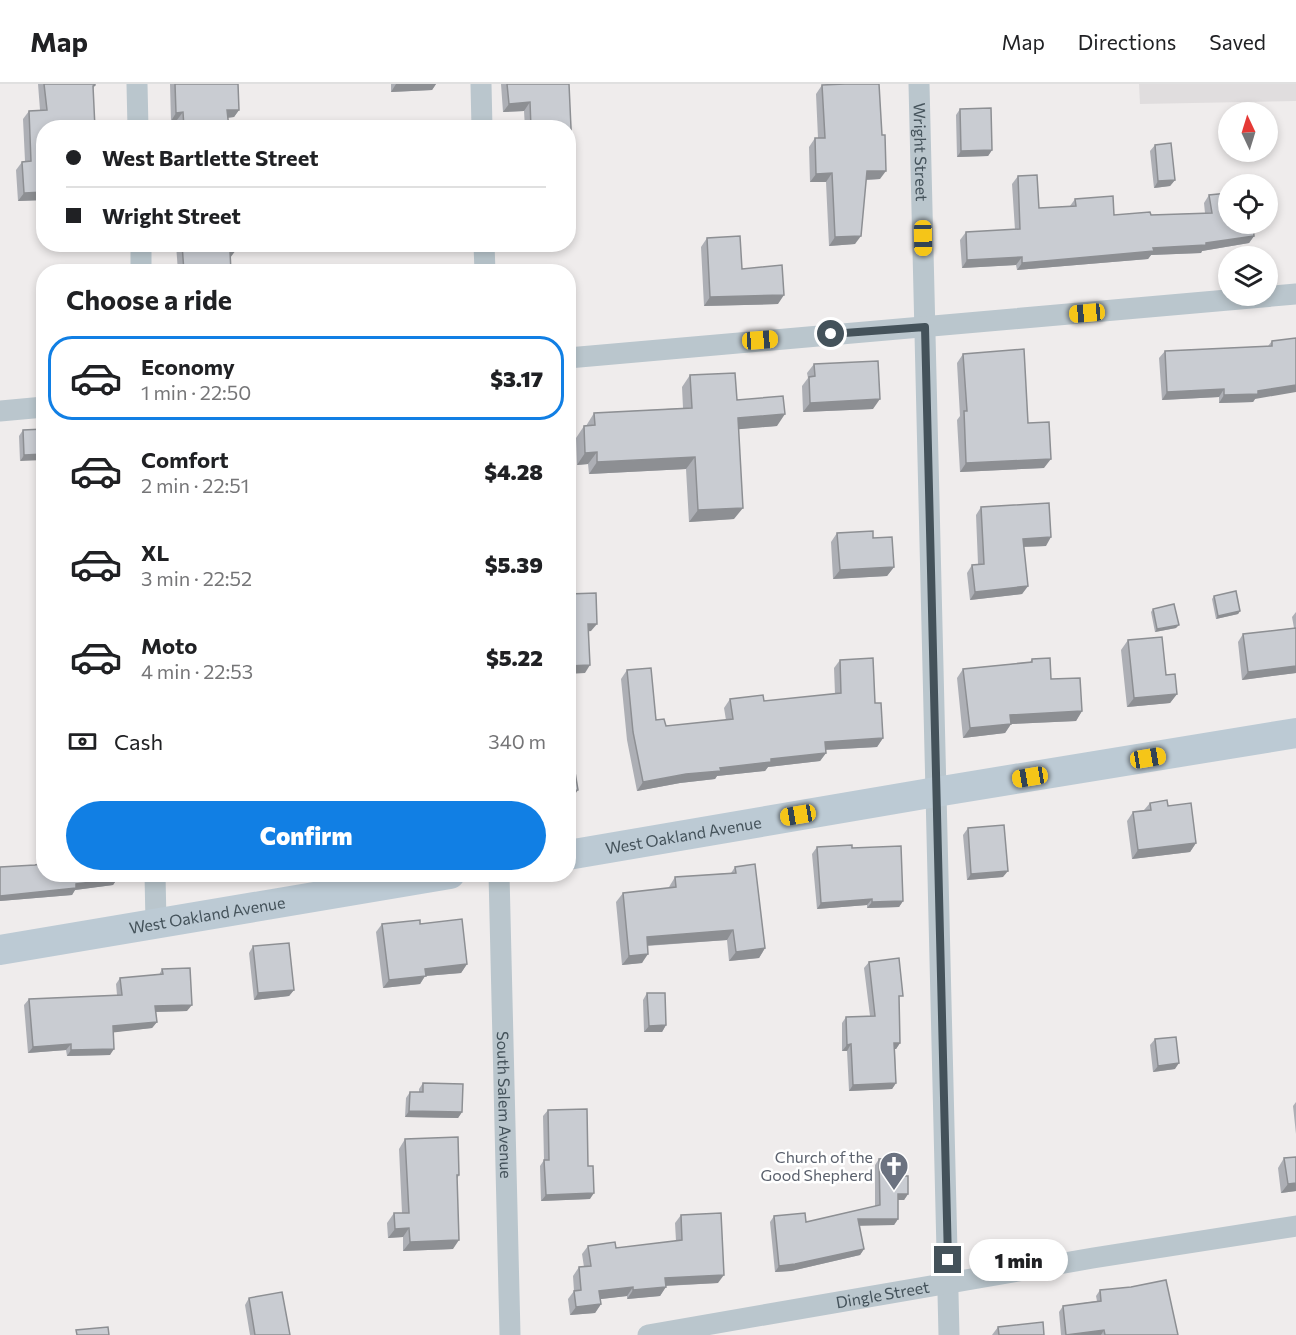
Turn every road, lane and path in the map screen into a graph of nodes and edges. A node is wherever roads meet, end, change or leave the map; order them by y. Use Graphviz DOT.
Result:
graph roads {
  1 [pos="137,84"];
  2 [pos="481,84"];
  3 [pos="919,84"];
  4 [pos="138,120"];
  5 [pos="482,120"];
  6 [pos="1296,294"];
  7 [pos="925,327"];
  8 [pos="576,357"];
  9 [pos="36,408"];
  10 [pos="0,411"];
  11 [pos="1296,733"];
  12 [pos="936,792"];
  13 [pos="576,854"];
  14 [pos="155,882"];
  15 [pos="402,882"];
  16 [pos="499,882"];
  17 [pos="156,923"];
  18 [pos="0,950"];
  19 [pos="1296,1226"];
  20 [pos="948,1284"];
  21 [pos="510,1335"];
  22 [pos="648,1335"];
  23 [pos="949,1335"];
  1 -- 4 [label="street"];
  2 -- 5 [label="street"];
  3 -- 7 [label="street, Wright Street"];
  6 -- 7 [label="street"];
  7 -- 8 [label="street"];
  7 -- 12 [label="street, Wright Street"];
  9 -- 10 [label="street"];
  11 -- 12 [label="street, West Oakland Avenue"];
  12 -- 13 [label="street, West Oakland Avenue"];
  12 -- 20 [label="street, Wright Street"];
  14 -- 17 [label="street"];
  15 -- 17 [label="street, West Oakland Avenue"];
  16 -- 21 [label="street, South Salem Avenue"];
  17 -- 18 [label="street, West Oakland Avenue"];
  19 -- 20 [label="street, Dingle Street"];
  20 -- 22 [label="street, Dingle Street"];
  20 -- 23 [label="street, Wright Street"];
}
